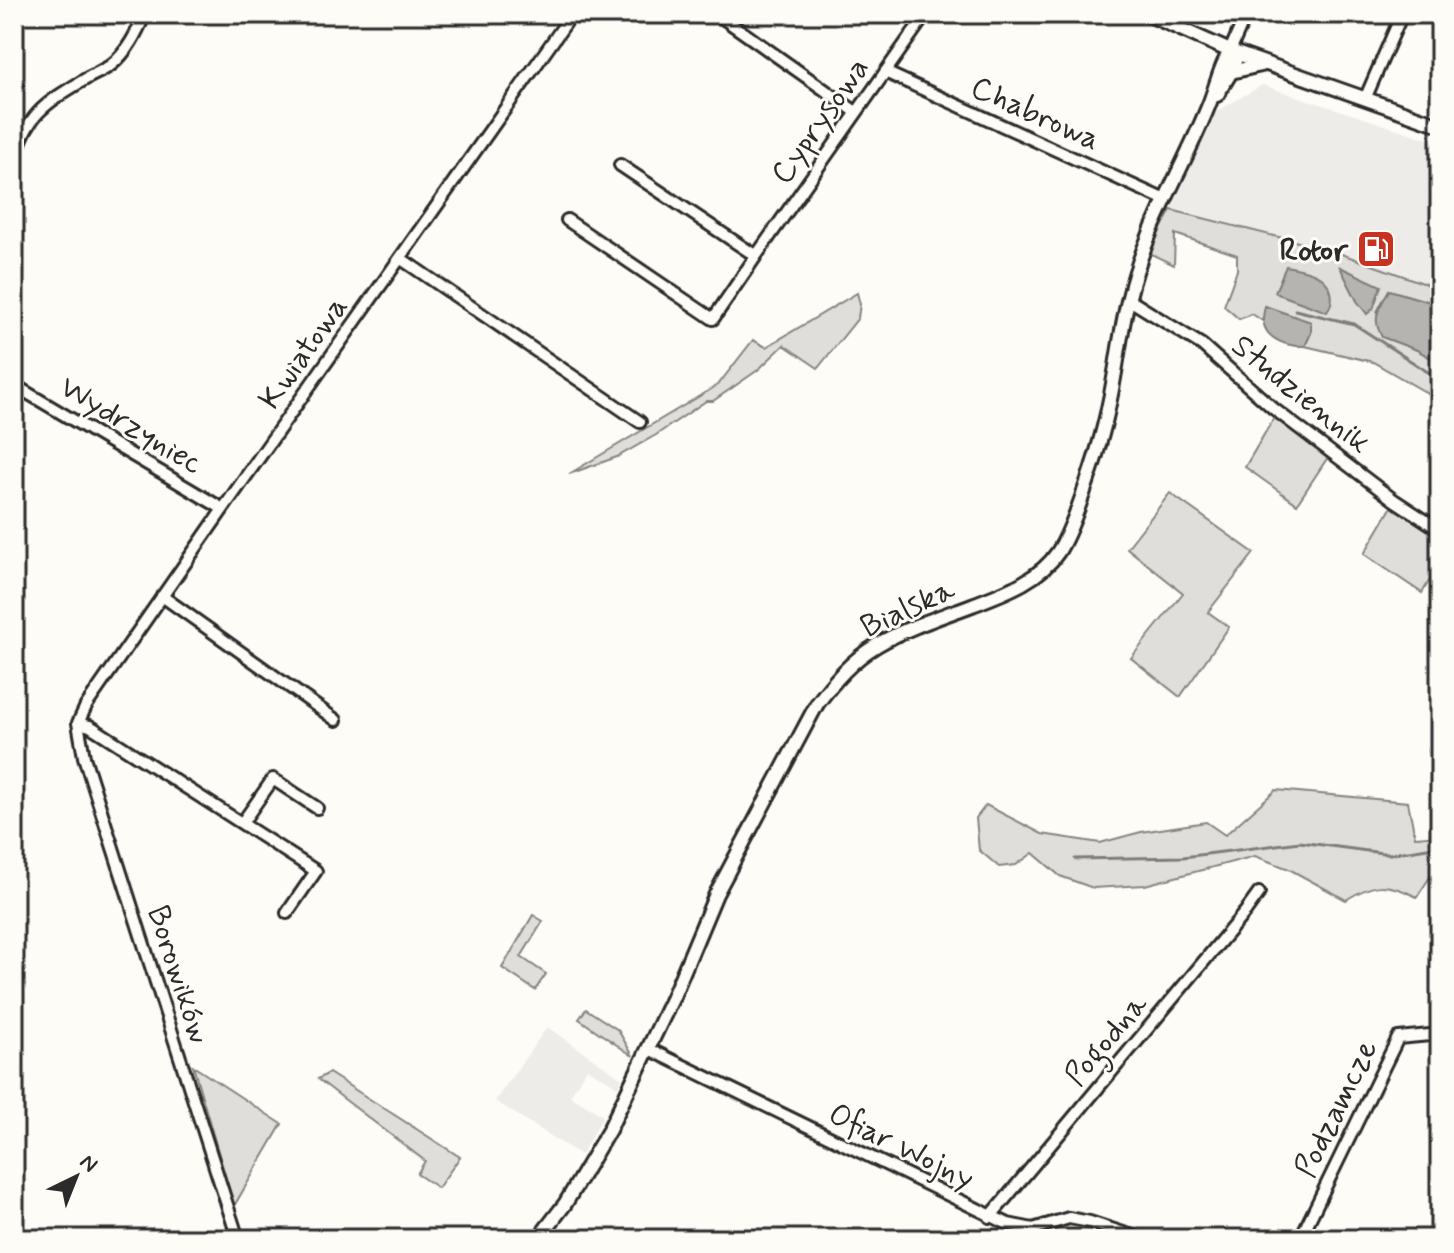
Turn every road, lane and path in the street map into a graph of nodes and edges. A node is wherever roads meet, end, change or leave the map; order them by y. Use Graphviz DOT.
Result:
graph roads {
  1 [pos="145,14"];
  2 [pos="572,14"];
  3 [pos="717,14"];
  4 [pos="926,14"];
  5 [pos="1147,14"];
  6 [pos="1246,14"];
  7 [pos="1402,14"];
  8 [pos="1226,58"];
  9 [pos="1265,64"];
  10 [pos="885,72"];
  11 [pos="1365,99"];
  12 [pos="856,112"];
  13 [pos="1440,125"];
  14 [pos="14,162"];
  15 [pos="620,165"];
  16 [pos="1165,200"];
  17 [pos="567,220"];
  18 [pos="756,256"];
  19 [pos="400,258"];
  20 [pos="1128,299"];
  21 [pos="14,385"];
  22 [pos="640,422"];
  23 [pos="223,509"];
  24 [pos="1440,530"];
  25 [pos="162,596"];
  26 [pos="336,720"];
  27 [pos="78,723"];
  28 [pos="317,808"];
  29 [pos="242,823"];
  30 [pos="1259,893"];
  31 [pos="287,913"];
  32 [pos="1440,1037"];
  33 [pos="649,1049"];
  34 [pos="990,1217"];
  35 [pos="238,1239"];
  36 [pos="538,1239"];
  37 [pos="1142,1239"];
  38 [pos="1300,1239"];
  1 -- 14 [label="street"];
  2 -- 19 [label="street, Kwiatowa"];
  3 -- 12 [label="street"];
  4 -- 10 [label="street, Cyprysowa"];
  5 -- 8 [label="street"];
  6 -- 8 [label="street"];
  7 -- 11 [label="street"];
  8 -- 9 [label="street"];
  8 -- 9 [label="street"];
  8 -- 16 [label="street, Bialska"];
  9 -- 11 [label="street"];
  10 -- 12 [label="street, Cyprysowa"];
  10 -- 16 [label="street, Chabrowa"];
  11 -- 13 [label="street"];
  12 -- 18 [label="street, Cyprysowa"];
  15 -- 18 [label="street"];
  16 -- 20 [label="street, Bialska"];
  17 -- 18 [label="street, Cyprysowa"];
  19 -- 22 [label="street"];
  19 -- 23 [label="street, Kwiatowa"];
  20 -- 24 [label="street, Studziennik"];
  20 -- 33 [label="street, Bialska"];
  21 -- 23 [label="street, Wydrzyniec"];
  23 -- 25 [label="street, Kwiatowa"];
  25 -- 26 [label="street"];
  25 -- 27 [label="street, Kwiatowa"];
  27 -- 29 [label="street"];
  27 -- 35 [label="street, Borowików"];
  28 -- 29 [label="street"];
  29 -- 31 [label="street"];
  30 -- 34 [label="street, Pogodna"];
  32 -- 38 [label="street, Podzamcze"];
  33 -- 34 [label="street, Ofiar Wojny"];
  33 -- 36 [label="street, Bialska"];
  34 -- 37 [label="street, Ofiar Wojny"];
}
